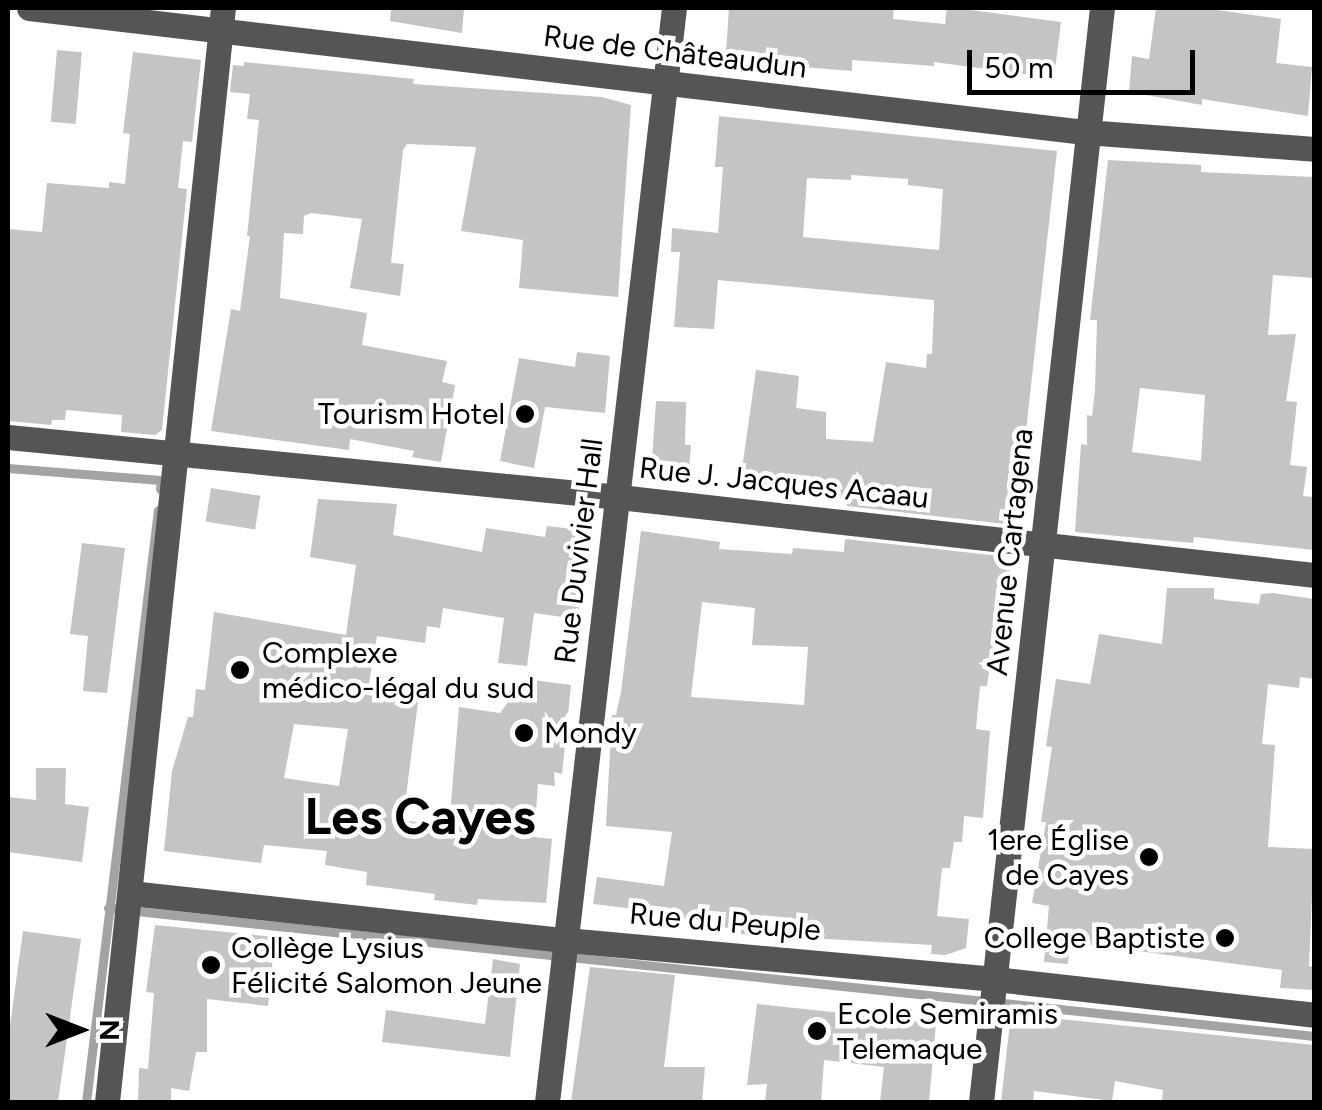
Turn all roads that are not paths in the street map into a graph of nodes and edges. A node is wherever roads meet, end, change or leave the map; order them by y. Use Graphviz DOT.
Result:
graph roads {
  1 [pos="29,8"];
  2 [pos="674,8"];
  3 [pos="1102,8"];
  4 [pos="222,18"];
  5 [pos="665,85"];
  6 [pos="1086,132"];
  7 [pos="1314,149"];
  8 [pos="8,437"];
  9 [pos="179,454"];
  10 [pos="618,496"];
  11 [pos="1044,544"];
  12 [pos="1314,574"];
  13 [pos="130,892"];
  14 [pos="566,940"];
  15 [pos="996,978"];
  16 [pos="1314,1015"];
  17 [pos="107,1102"];
  18 [pos="547,1102"];
  19 [pos="981,1102"];
  1 -- 4 [label="street, Rue de Châteaudun"];
  2 -- 5 [label="street, Rue Duvivier Hall"];
  3 -- 6 [label="street, Avenue Cartagena"];
  4 -- 5 [label="street, Rue de Châteaudun"];
  4 -- 9 [label="street"];
  5 -- 6 [label="street, Rue de Châteaudun"];
  5 -- 10 [label="street, Rue Duvivier Hall"];
  6 -- 7 [label="street, Rue de Châteaudun"];
  6 -- 11 [label="street, Avenue Cartagena"];
  8 -- 9 [label="street, Rue J. Jacques Acaau"];
  9 -- 10 [label="street, Rue J. Jacques Acaau"];
  9 -- 13 [label="street"];
  10 -- 11 [label="street, Rue J. Jacques Acaau"];
  10 -- 14 [label="street, Rue Duvivier Hall"];
  11 -- 12 [label="street, Rue J. Jacques Acaau"];
  11 -- 15 [label="street, Avenue Cartagena"];
  13 -- 14 [label="street, Rue du Peuple"];
  13 -- 17 [label="street"];
  14 -- 15 [label="street, Rue du Peuple"];
  14 -- 18 [label="street, Rue Duvivier Hall"];
  15 -- 16 [label="street, Rue du Peuple"];
  15 -- 19 [label="street, Avenue Cartagena"];
}
